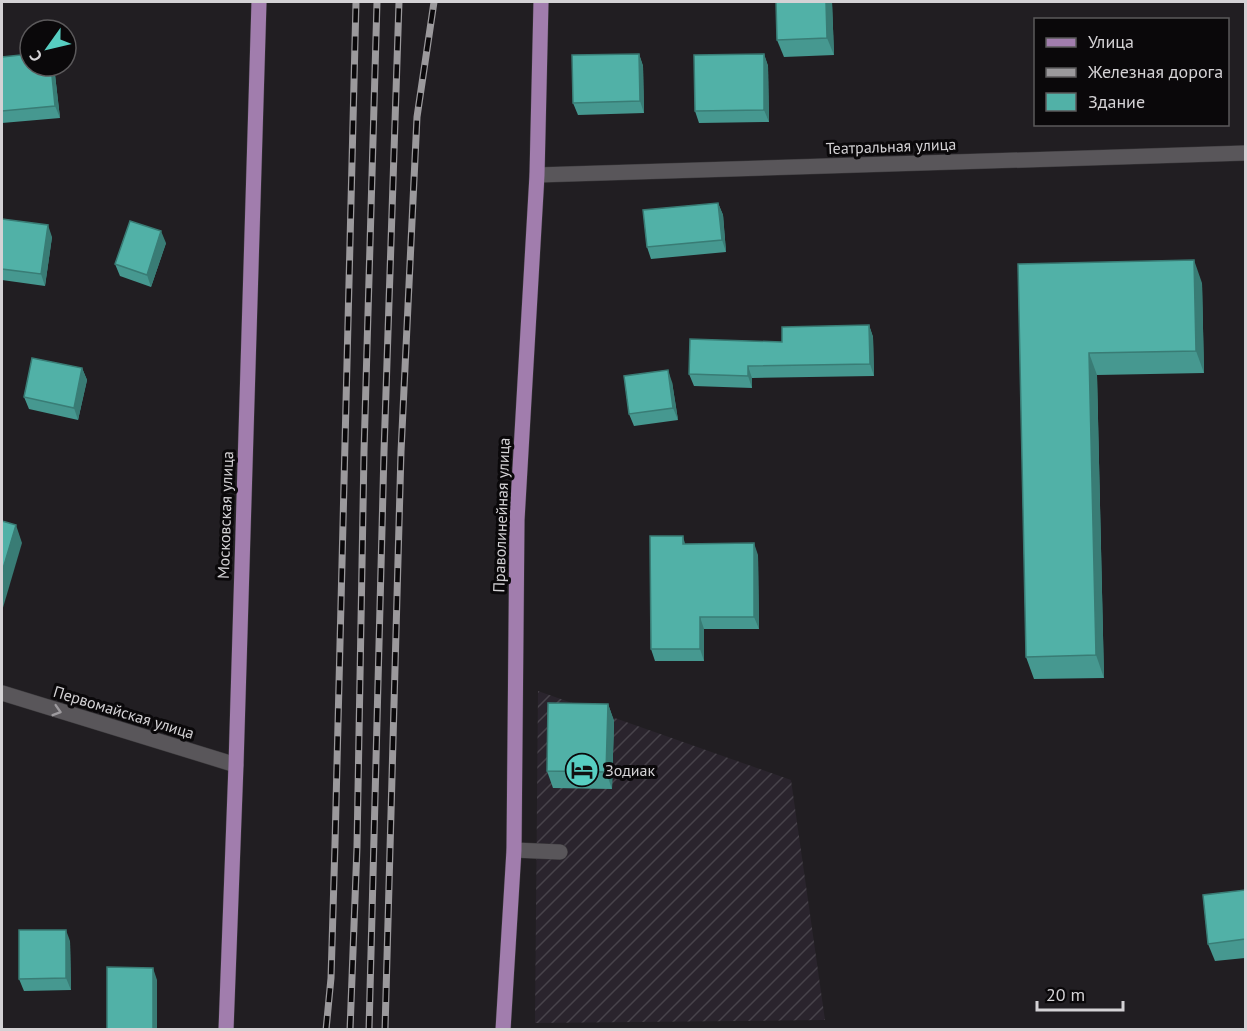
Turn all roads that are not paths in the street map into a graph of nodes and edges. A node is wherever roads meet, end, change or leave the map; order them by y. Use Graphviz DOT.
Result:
graph roads {
  1 [pos="259,2"];
  2 [pos="541,2"];
  3 [pos="1245,153"];
  4 [pos="537,175"];
  5 [pos="2,693"];
  6 [pos="236,765"];
  7 [pos="514,850"];
  8 [pos="560,852"];
  9 [pos="226,1029"];
  10 [pos="502,1029"];
  1 -- 6 [label="main road, Московская улица"];
  2 -- 4 [label="main road, Праволинейная улица"];
  3 -- 4 [label="street, Театральная улица"];
  4 -- 7 [label="main road, Праволинейная улица"];
  5 -- 6 [label="street, Первомайская улица, one-way"];
  6 -- 9 [label="main road, Московская улица"];
  7 -- 8 [label="street"];
  7 -- 10 [label="main road, Праволинейная улица"];
}
